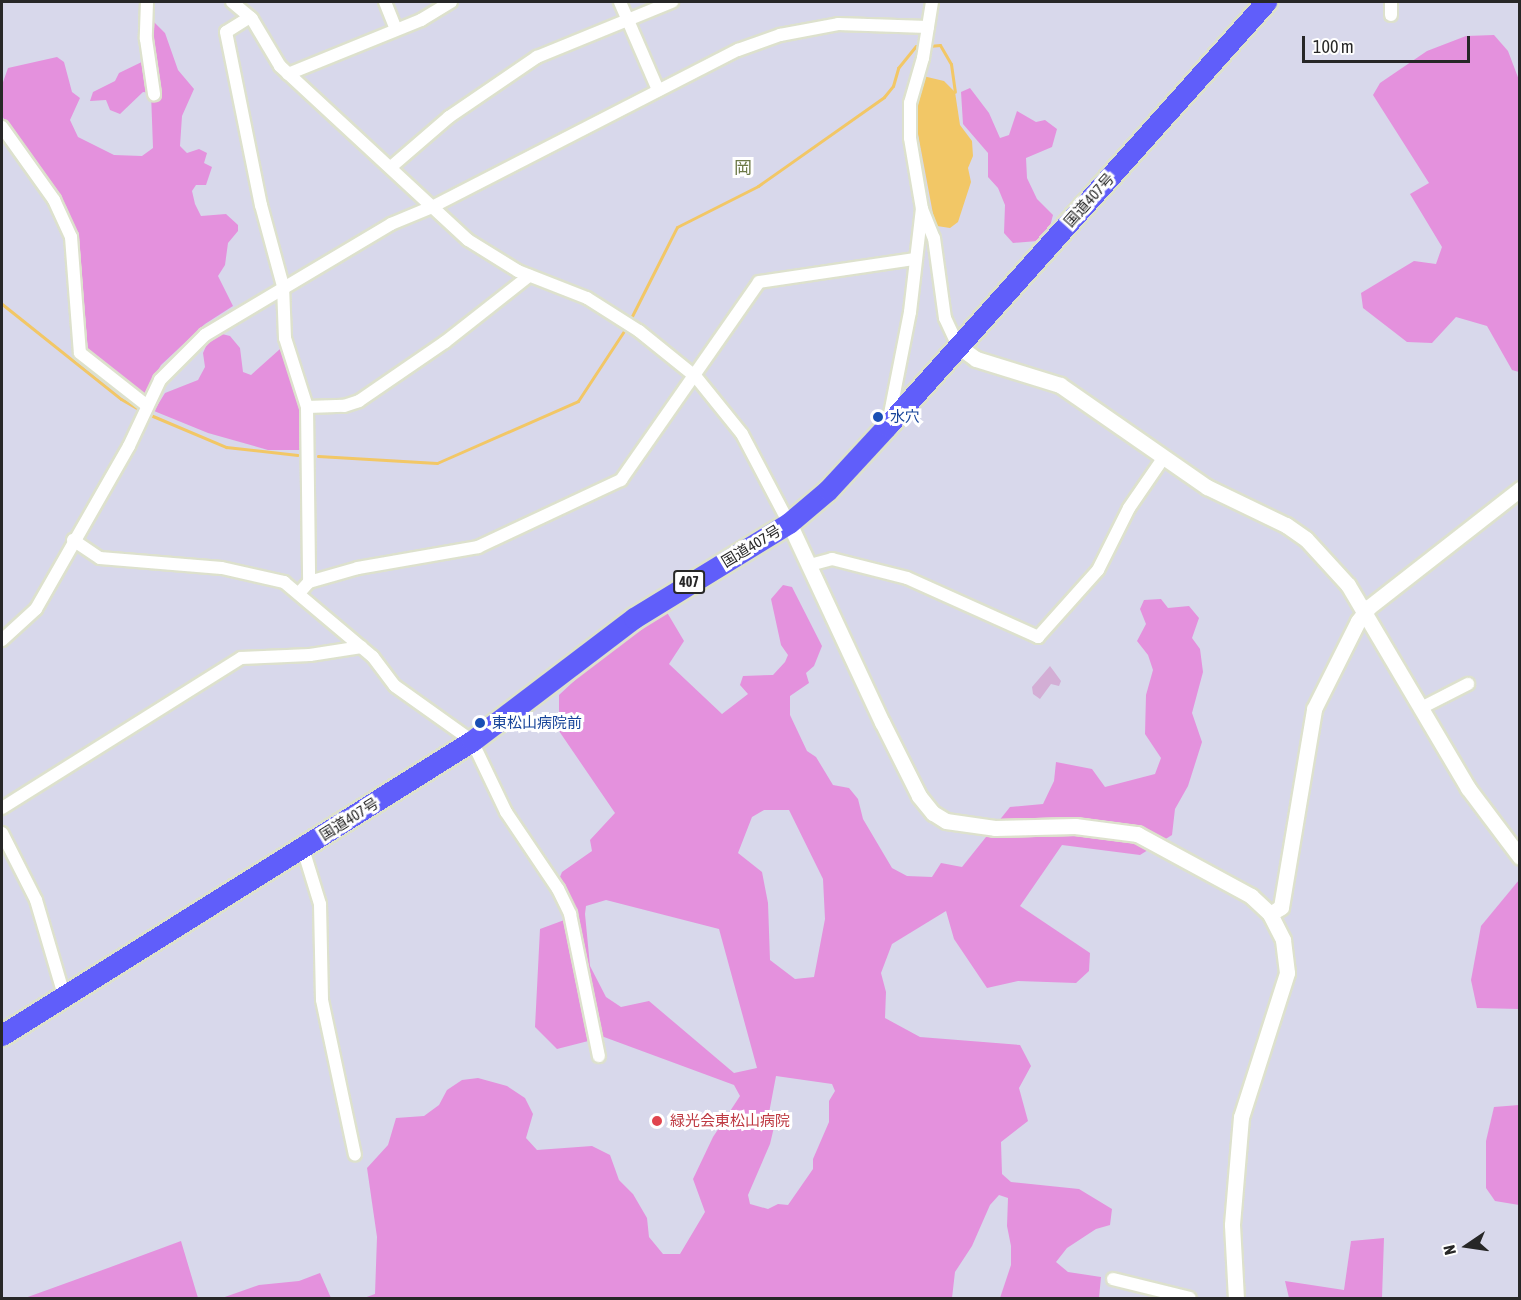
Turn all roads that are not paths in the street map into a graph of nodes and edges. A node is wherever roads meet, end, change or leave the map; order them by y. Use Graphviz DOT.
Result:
graph roads {
  1 [pos="147,2"];
  2 [pos="232,2"];
  3 [pos="385,2"];
  4 [pos="451,2"];
  5 [pos="620,2"];
  6 [pos="672,2"];
  7 [pos="932,2"];
  8 [pos="1266,2"];
  9 [pos="1391,2"];
  10 [pos="1391,15"];
  11 [pos="250,17"];
  12 [pos="628,21"];
  13 [pos="928,27"];
  14 [pos="396,29"];
  15 [pos="288,74"];
  16 [pos="658,90"];
  17 [pos="154,94"];
  18 [pos="2,126"];
  19 [pos="391,167"];
  20 [pos="432,207"];
  21 [pos="922,209"];
  22 [pos="914,259"];
  23 [pos="528,276"];
  24 [pos="283,286"];
  25 [pos="958,346"];
  26 [pos="696,377"];
  27 [pos="146,405"];
  28 [pos="307,407"];
  29 [pos="887,426"];
  30 [pos="1164,457"];
  31 [pos="1520,489"];
  32 [pos="789,523"];
  33 [pos="73,540"];
  34 [pos="810,565"];
  35 [pos="309,582"];
  36 [pos="300,592"];
  37 [pos="1363,612"];
  38 [pos="2,640"];
  39 [pos="361,647"];
  40 [pos="1468,684"];
  41 [pos="1420,708"];
  42 [pos="472,741"];
  43 [pos="2,808"];
  44 [pos="2,833"];
  45 [pos="303,849"];
  46 [pos="1520,857"];
  47 [pos="1270,914"];
  48 [pos="64,995"];
  49 [pos="2,1035"];
  50 [pos="599,1056"];
  51 [pos="355,1155"];
  52 [pos="1113,1279"];
  53 [pos="1190,1299"];
  54 [pos="1236,1299"];
  1 -- 17 [label="street"];
  2 -- 11 [label="street"];
  3 -- 14 [label="street"];
  4 -- 14 [label="street"];
  5 -- 12 [label="street"];
  6 -- 12 [label="street"];
  7 -- 13 [label="street"];
  8 -- 25 [label="highway, 国道407号 / 407"];
  9 -- 10 [label="street"];
  11 -- 15 [label="street"];
  11 -- 24 [label="street"];
  12 -- 16 [label="street"];
  12 -- 19 [label="street"];
  13 -- 16 [label="street"];
  13 -- 21 [label="street"];
  14 -- 15 [label="street"];
  15 -- 19 [label="street"];
  16 -- 20 [label="street"];
  18 -- 27 [label="street"];
  19 -- 20 [label="street"];
  20 -- 23 [label="street"];
  20 -- 24 [label="street"];
  21 -- 22 [label="street"];
  21 -- 25 [label="street"];
  22 -- 26 [label="street"];
  22 -- 29 [label="street"];
  23 -- 26 [label="street"];
  23 -- 28 [label="street"];
  24 -- 27 [label="street"];
  24 -- 28 [label="street"];
  25 -- 29 [label="highway, 国道407号 / 407"];
  25 -- 30 [label="street"];
  26 -- 32 [label="street"];
  26 -- 35 [label="street"];
  27 -- 33 [label="street"];
  28 -- 35 [label="street"];
  29 -- 32 [label="highway, 国道407号 / 407"];
  30 -- 34 [label="street"];
  30 -- 37 [label="street"];
  31 -- 37 [label="street"];
  32 -- 34 [label="street"];
  32 -- 42 [label="highway, 国道407号 / 407"];
  33 -- 36 [label="street"];
  33 -- 38 [label="street"];
  34 -- 47 [label="street"];
  35 -- 36 [label="street"];
  36 -- 39 [label="street"];
  37 -- 41 [label="street"];
  37 -- 47 [label="street"];
  39 -- 42 [label="street"];
  39 -- 43 [label="street"];
  40 -- 41 [label="street"];
  41 -- 46 [label="street"];
  42 -- 45 [label="highway, 国道407号 / 407"];
  42 -- 50 [label="street"];
  44 -- 48 [label="street"];
  45 -- 48 [label="highway, 国道407号 / 407"];
  45 -- 51 [label="street"];
  47 -- 54 [label="street"];
  48 -- 49 [label="highway, 国道407号 / 407"];
  52 -- 53 [label="street"];
}
